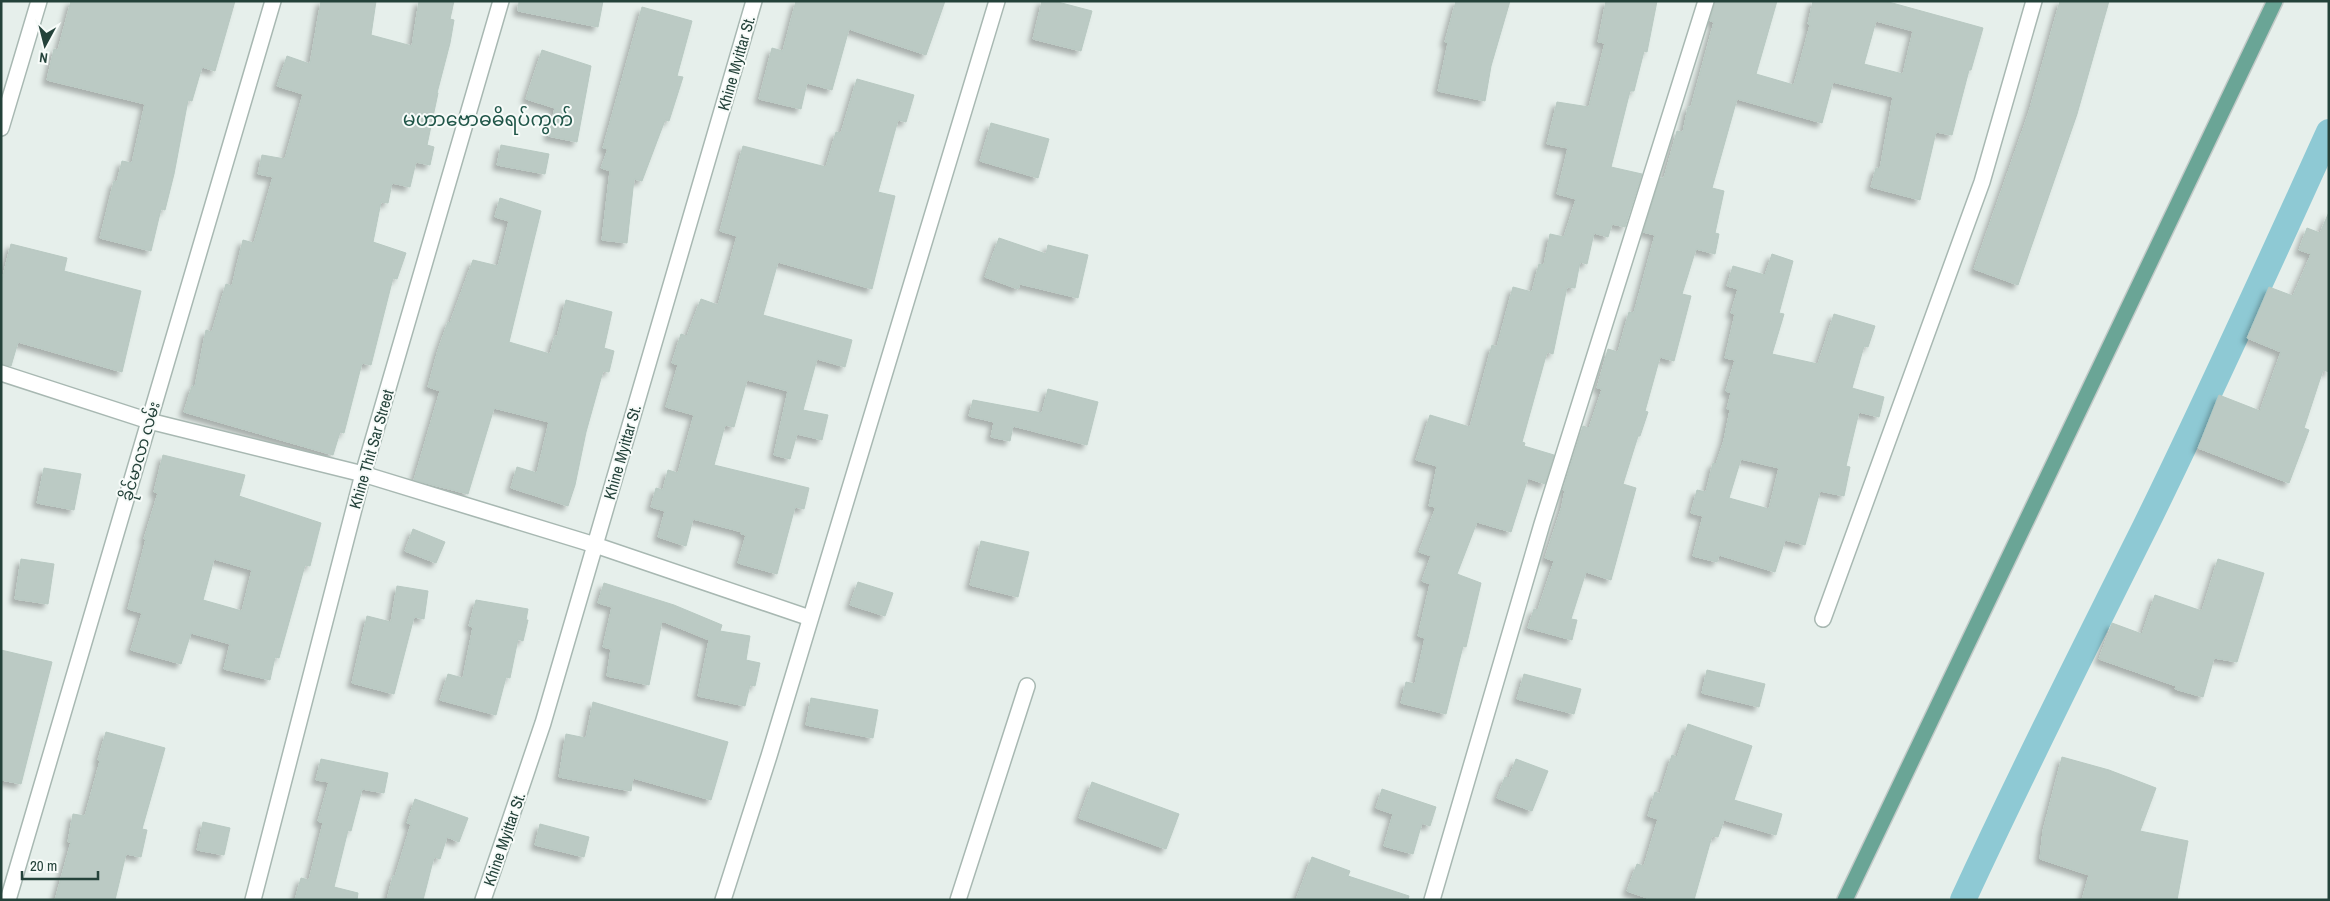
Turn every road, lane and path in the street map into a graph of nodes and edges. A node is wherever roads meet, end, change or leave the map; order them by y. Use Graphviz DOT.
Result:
graph roads {
  1 [pos="39,1"];
  2 [pos="273,1"];
  3 [pos="501,1"];
  4 [pos="754,1"];
  5 [pos="997,1"];
  6 [pos="1706,1"];
  7 [pos="2034,1"];
  8 [pos="2275,1"];
  9 [pos="1,128"];
  10 [pos="1,373"];
  11 [pos="149,421"];
  12 [pos="364,474"];
  13 [pos="595,546"];
  14 [pos="810,618"];
  15 [pos="1823,619"];
  16 [pos="1027,686"];
  17 [pos="8,900"];
  18 [pos="253,900"];
  19 [pos="483,900"];
  20 [pos="723,900"];
  21 [pos="958,900"];
  22 [pos="1432,900"];
  23 [pos="1844,900"];
  1 -- 9 [label="street"];
  2 -- 11 [label="street, ခိုင်မာလာ လမ်း"];
  3 -- 12 [label="street, Khine Thit Sar Street"];
  4 -- 13 [label="street, Khine Myittar St."];
  5 -- 14 [label="street"];
  6 -- 22 [label="street"];
  7 -- 15 [label="street"];
  8 -- 23 [label="main road"];
  10 -- 11 [label="street"];
  11 -- 12 [label="street"];
  11 -- 17 [label="street, ခိုင်မာလာ လမ်း"];
  12 -- 13 [label="street"];
  12 -- 18 [label="street, Khine Thit Sar Street"];
  13 -- 14 [label="street"];
  13 -- 19 [label="street, Khine Myittar St."];
  14 -- 20 [label="street"];
  16 -- 21 [label="street"];
}
